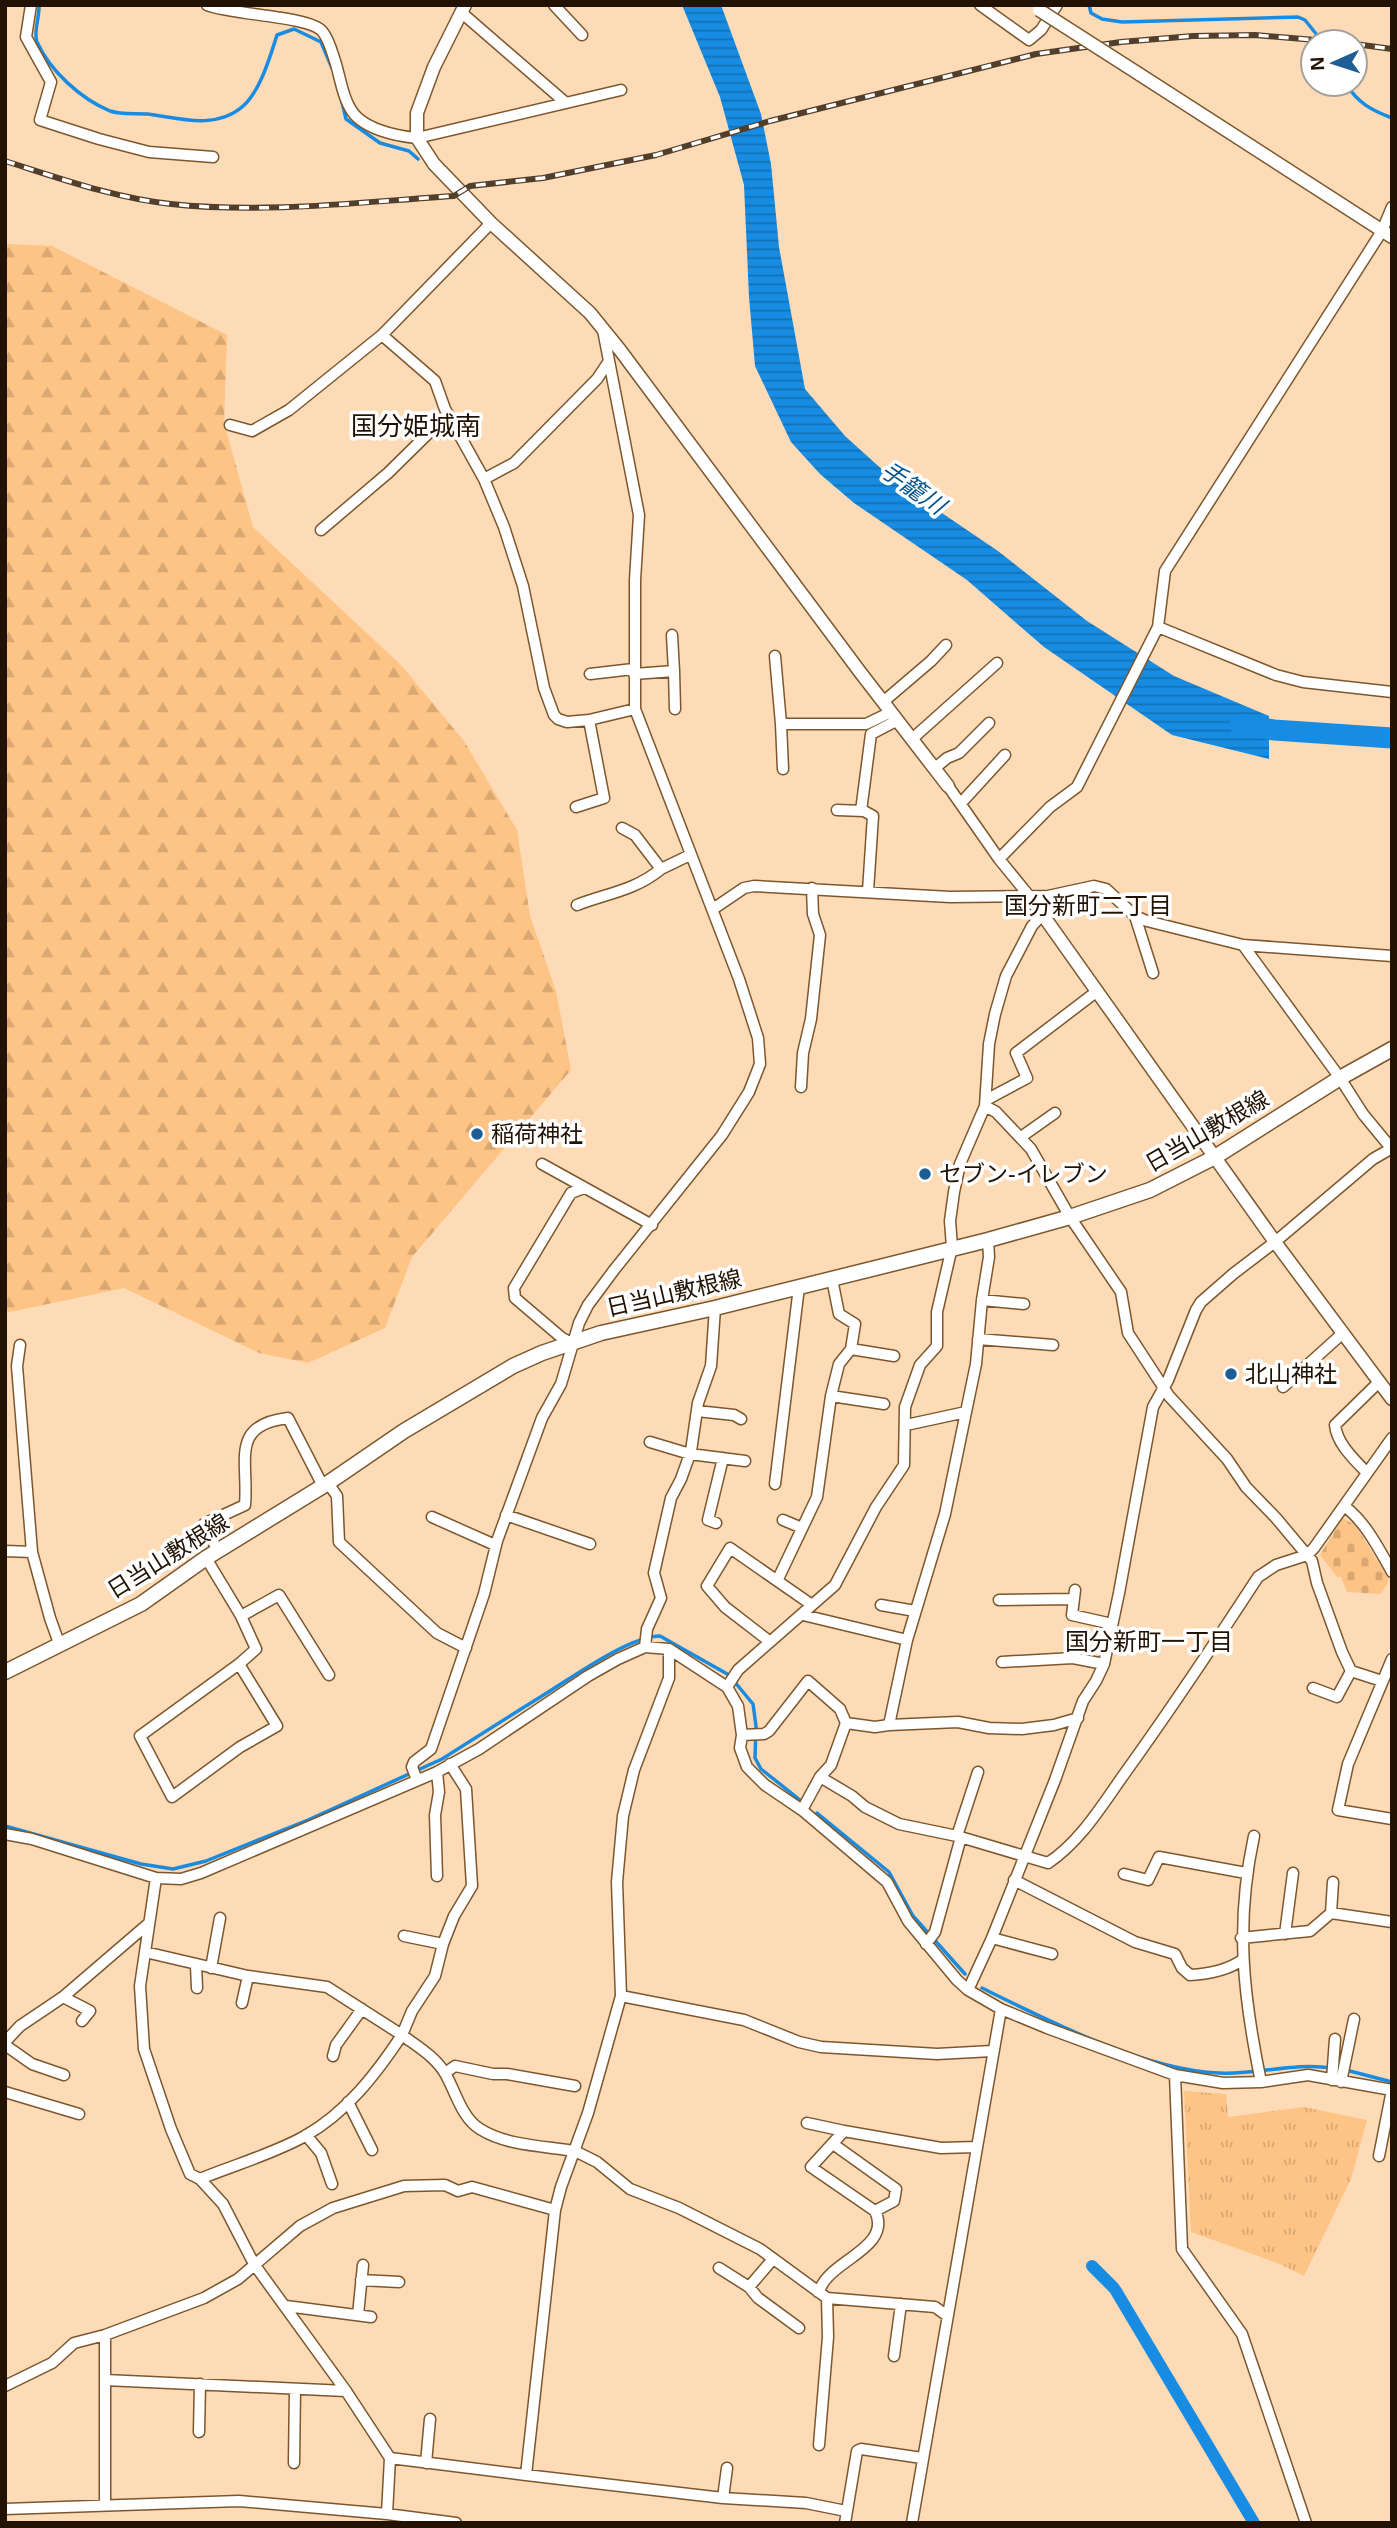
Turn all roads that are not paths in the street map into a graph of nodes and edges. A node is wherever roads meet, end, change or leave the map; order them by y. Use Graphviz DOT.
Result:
graph roads {
  1 [pos="31,5"];
  2 [pos="206,5"];
  3 [pos="554,5"];
  4 [pos="980,5"];
  5 [pos="1058,5"];
  6 [pos="1036,8"];
  7 [pos="464,9"];
  8 [pos="582,35"];
  9 [pos="621,90"];
  10 [pos="566,103"];
  11 [pos="417,138"];
  12 [pos="213,157"];
  13 [pos="1392,206"];
  14 [pos="491,223"];
  15 [pos="1387,234"];
  16 [pos="603,330"];
  17 [pos="382,335"];
  18 [pos="609,361"];
  19 [pos="449,414"];
  20 [pos="230,425"];
  21 [pos="484,479"];
  22 [pos="321,530"];
  23 [pos="1156,630"];
  24 [pos="672,635"];
  25 [pos="946,645"];
  26 [pos="775,656"];
  27 [pos="997,663"];
  28 [pos="634,671"];
  29 [pos="674,671"];
  30 [pos="590,674"];
  31 [pos="1392,692"];
  32 [pos="635,709"];
  33 [pos="675,709"];
  34 [pos="891,711"];
  35 [pos="589,720"];
  36 [pos="989,723"];
  37 [pos="781,724"];
  38 [pos="912,739"];
  39 [pos="1005,755"];
  40 [pos="935,768"];
  41 [pos="783,769"];
  42 [pos="948,786"];
  43 [pos="961,803"];
  44 [pos="576,807"];
  45 [pos="837,810"];
  46 [pos="860,811"];
  47 [pos="622,828"];
  48 [pos="690,855"];
  49 [pos="999,859"];
  50 [pos="661,870"];
  51 [pos="812,888"];
  52 [pos="869,891"];
  53 [pos="1030,897"];
  54 [pos="577,905"];
  55 [pos="713,909"];
  56 [pos="1042,915"];
  57 [pos="1135,916"];
  58 [pos="1244,945"];
  59 [pos="1392,956"];
  60 [pos="1153,973"];
  61 [pos="1096,992"];
  62 [pos="1392,1049"];
  63 [pos="1340,1078"];
  64 [pos="801,1087"];
  65 [pos="985,1103"];
  66 [pos="1055,1112"];
  67 [pos="1021,1137"];
  68 [pos="1392,1148"];
  69 [pos="1215,1157"];
  70 [pos="541,1164"];
  71 [pos="584,1188"];
  72 [pos="1070,1217"];
  73 [pos="652,1225"];
  74 [pos="988,1240"];
  75 [pos="1275,1242"];
  76 [pos="952,1247"];
  77 [pos="832,1279"];
  78 [pos="799,1287"];
  79 [pos="982,1300"];
  80 [pos="1024,1304"];
  81 [pos="715,1308"];
  82 [pos="1343,1333"];
  83 [pos="978,1339"];
  84 [pos="573,1344"];
  85 [pos="20,1345"];
  86 [pos="1053,1345"];
  87 [pos="851,1349"];
  88 [pos="894,1356"];
  89 [pos="1379,1382"];
  90 [pos="1164,1387"];
  91 [pos="1283,1387"];
  92 [pos="831,1396"];
  93 [pos="1392,1399"];
  94 [pos="884,1404"];
  95 [pos="697,1411"];
  96 [pos="967,1412"];
  97 [pos="741,1419"];
  98 [pos="906,1425"];
  99 [pos="1392,1438"];
  100 [pos="650,1442"];
  101 [pos="690,1454"];
  102 [pos="723,1458"];
  103 [pos="745,1461"];
  104 [pos="1367,1473"];
  105 [pos="326,1484"];
  106 [pos="775,1484"];
  107 [pos="1344,1506"];
  108 [pos="506,1515"];
  109 [pos="432,1517"];
  110 [pos="783,1520"];
  111 [pos="716,1523"];
  112 [pos="802,1528"];
  113 [pos="590,1544"];
  114 [pos="495,1545"];
  115 [pos="5,1550"];
  116 [pos="33,1552"];
  117 [pos="212,1554"];
  118 [pos="1307,1555"];
  119 [pos="1392,1572"];
  120 [pos="778,1579"];
  121 [pos="999,1600"];
  122 [pos="812,1605"];
  123 [pos="881,1605"];
  124 [pos="915,1611"];
  125 [pos="803,1615"];
  126 [pos="241,1616"];
  127 [pos="1112,1624"];
  128 [pos="907,1640"];
  129 [pos="769,1641"];
  130 [pos="646,1645"];
  131 [pos="60,1646"];
  132 [pos="466,1648"];
  133 [pos="669,1649"];
  134 [pos="1392,1659"];
  135 [pos="1002,1662"];
  136 [pos="239,1664"];
  137 [pos="1104,1664"];
  138 [pos="1351,1671"];
  139 [pos="5,1672"];
  140 [pos="329,1675"];
  141 [pos="1382,1681"];
  142 [pos="728,1687"];
  143 [pos="1313,1688"];
  144 [pos="1078,1718"];
  145 [pos="846,1723"];
  146 [pos="889,1725"];
  147 [pos="745,1735"];
  148 [pos="450,1764"];
  149 [pos="437,1772"];
  150 [pos="978,1772"];
  151 [pos="415,1775"];
  152 [pos="820,1777"];
  153 [pos="802,1810"];
  154 [pos="1392,1819"];
  155 [pos="5,1834"];
  156 [pos="1254,1836"];
  157 [pos="959,1837"];
  158 [pos="1025,1856"];
  159 [pos="1246,1873"];
  160 [pos="1293,1873"];
  161 [pos="1124,1874"];
  162 [pos="437,1876"];
  163 [pos="156,1878"];
  164 [pos="1014,1880"];
  165 [pos="1333,1882"];
  166 [pos="1331,1913"];
  167 [pos="220,1918"];
  168 [pos="1392,1922"];
  169 [pos="148,1924"];
  170 [pos="1285,1934"];
  171 [pos="404,1936"];
  172 [pos="992,1938"];
  173 [pos="1241,1938"];
  174 [pos="930,1939"];
  175 [pos="443,1944"];
  176 [pos="145,1952"];
  177 [pos="1052,1954"];
  178 [pos="1242,1960"];
  179 [pos="196,1965"];
  180 [pos="211,1968"];
  181 [pos="248,1976"];
  182 [pos="197,1988"];
  183 [pos="968,1990"];
  184 [pos="621,1996"];
  185 [pos="63,1997"];
  186 [pos="242,2003"];
  187 [pos="362,2009"];
  188 [pos="1001,2009"];
  189 [pos="1354,2019"];
  190 [pos="82,2021"];
  191 [pos="5,2024"];
  192 [pos="15,2032"];
  193 [pos="402,2035"];
  194 [pos="1335,2039"];
  195 [pos="5,2044"];
  196 [pos="992,2051"];
  197 [pos="333,2056"];
  198 [pos="445,2073"];
  199 [pos="64,2075"];
  200 [pos="1175,2075"];
  201 [pos="1337,2079"];
  202 [pos="1261,2080"];
  203 [pos="575,2087"];
  204 [pos="1392,2090"];
  205 [pos="5,2092"];
  206 [pos="348,2102"];
  207 [pos="79,2114"];
  208 [pos="807,2123"];
  209 [pos="844,2131"];
  210 [pos="306,2135"];
  211 [pos="832,2144"];
  212 [pos="976,2147"];
  213 [pos="372,2150"];
  214 [pos="575,2151"];
  215 [pos="1379,2156"];
  216 [pos="200,2179"];
  217 [pos="332,2183"];
  218 [pos="555,2210"];
  219 [pos="875,2211"];
  220 [pos="773,2259"];
  221 [pos="254,2264"];
  222 [pos="363,2265"];
  223 [pos="719,2268"];
  224 [pos="360,2280"];
  225 [pos="399,2282"];
  226 [pos="749,2287"];
  227 [pos="822,2295"];
  228 [pos="901,2304"];
  229 [pos="286,2306"];
  230 [pos="358,2315"];
  231 [pos="946,2315"];
  232 [pos="371,2317"];
  233 [pos="799,2328"];
  234 [pos="105,2335"];
  235 [pos="894,2356"];
  236 [pos="105,2380"];
  237 [pos="200,2384"];
  238 [pos="5,2386"];
  239 [pos="295,2389"];
  240 [pos="346,2391"];
  241 [pos="430,2419"];
  242 [pos="199,2432"];
  243 [pos="819,2445"];
  244 [pos="390,2458"];
  245 [pos="922,2458"];
  246 [pos="293,2463"];
  247 [pos="426,2463"];
  248 [pos="727,2468"];
  249 [pos="526,2474"];
  250 [pos="723,2498"];
  251 [pos="105,2506"];
  252 [pos="5,2509"];
  253 [pos="846,2511"];
  254 [pos="387,2514"];
  255 [pos="456,2523"];
  256 [pos="845,2523"];
  257 [pos="912,2523"];
  258 [pos="1306,2523"];
  1 -- 12 [label="street"];
  2 -- 11 [label="street"];
  3 -- 8 [label="street"];
  4 -- 5 [label="street"];
  6 -- 15 [label="street, bridge"];
  7 -- 10 [label="street"];
  7 -- 11 [label="street"];
  9 -- 10 [label="street"];
  10 -- 11 [label="street"];
  11 -- 14 [label="street"];
  13 -- 15 [label="street"];
  14 -- 16 [label="street"];
  14 -- 17 [label="street"];
  15 -- 23 [label="street"];
  16 -- 18 [label="street"];
  16 -- 34 [label="street"];
  17 -- 19 [label="street"];
  17 -- 20 [label="street"];
  18 -- 21 [label="street"];
  18 -- 28 [label="street"];
  19 -- 21 [label="street"];
  19 -- 22 [label="street"];
  21 -- 35 [label="street"];
  23 -- 31 [label="street"];
  23 -- 49 [label="street"];
  24 -- 29 [label="street"];
  25 -- 34 [label="street"];
  26 -- 37 [label="street"];
  27 -- 38 [label="street"];
  28 -- 29 [label="street"];
  28 -- 30 [label="street"];
  28 -- 32 [label="street"];
  29 -- 33 [label="street"];
  32 -- 35 [label="street"];
  32 -- 48 [label="street"];
  34 -- 37 [label="street"];
  34 -- 38 [label="street"];
  34 -- 46 [label="street"];
  35 -- 44 [label="street"];
  36 -- 40 [label="street"];
  37 -- 41 [label="street"];
  38 -- 40 [label="street"];
  39 -- 43 [label="street"];
  40 -- 42 [label="street"];
  42 -- 43 [label="street"];
  43 -- 49 [label="street"];
  45 -- 46 [label="street"];
  46 -- 52 [label="street"];
  47 -- 50 [label="street"];
  48 -- 50 [label="street"];
  48 -- 55 [label="street"];
  49 -- 53 [label="street"];
  50 -- 54 [label="street"];
  51 -- 52 [label="street"];
  51 -- 55 [label="street"];
  51 -- 64 [label="street"];
  52 -- 53 [label="street"];
  53 -- 56 [label="street"];
  53 -- 57 [label="street"];
  55 -- 73 [label="street"];
  56 -- 61 [label="street"];
  56 -- 65 [label="street"];
  57 -- 58 [label="street"];
  57 -- 60 [label="street"];
  58 -- 59 [label="street"];
  58 -- 63 [label="street"];
  61 -- 65 [label="street"];
  61 -- 69 [label="street"];
  62 -- 63 [label="main road, 日当山敷根線"];
  63 -- 68 [label="street"];
  63 -- 69 [label="main road, 日当山敷根線"];
  65 -- 67 [label="street"];
  65 -- 76 [label="street"];
  66 -- 67 [label="street"];
  67 -- 72 [label="street"];
  68 -- 75 [label="street"];
  69 -- 72 [label="main road, 日当山敷根線"];
  69 -- 75 [label="street"];
  70 -- 71 [label="street"];
  71 -- 73 [label="street"];
  71 -- 84 [label="street"];
  72 -- 74 [label="main road, 日当山敷根線"];
  72 -- 90 [label="street"];
  73 -- 84 [label="street"];
  74 -- 76 [label="main road, 日当山敷根線"];
  74 -- 79 [label="street"];
  75 -- 82 [label="street"];
  75 -- 90 [label="street"];
  76 -- 77 [label="main road, 日当山敷根線"];
  76 -- 98 [label="street"];
  77 -- 78 [label="main road, 日当山敷根線"];
  77 -- 87 [label="street"];
  78 -- 81 [label="main road, 日当山敷根線"];
  78 -- 106 [label="street"];
  79 -- 80 [label="street"];
  79 -- 83 [label="street"];
  81 -- 84 [label="main road, 日当山敷根線"];
  81 -- 95 [label="street"];
  82 -- 89 [label="street"];
  82 -- 91 [label="street"];
  83 -- 86 [label="street"];
  83 -- 96 [label="street"];
  84 -- 105 [label="main road, 日当山敷根線"];
  84 -- 108 [label="street"];
  85 -- 116 [label="street"];
  87 -- 88 [label="street"];
  87 -- 92 [label="street"];
  89 -- 93 [label="street"];
  89 -- 104 [label="street"];
  90 -- 118 [label="street"];
  90 -- 127 [label="street"];
  92 -- 94 [label="street"];
  92 -- 112 [label="street"];
  95 -- 97 [label="street"];
  95 -- 101 [label="street"];
  96 -- 98 [label="street"];
  96 -- 124 [label="street"];
  98 -- 122 [label="street"];
  99 -- 104 [label="street"];
  100 -- 101 [label="street"];
  101 -- 102 [label="street"];
  101 -- 130 [label="street"];
  102 -- 103 [label="street"];
  102 -- 111 [label="street"];
  104 -- 107 [label="street"];
  105 -- 117 [label="main road, 日当山敷根線"];
  105 -- 117 [label="street"];
  105 -- 132 [label="street"];
  107 -- 118 [label="street"];
  107 -- 119 [label="street"];
  108 -- 113 [label="street"];
  108 -- 114 [label="street"];
  109 -- 114 [label="street"];
  110 -- 112 [label="street"];
  112 -- 120 [label="street"];
  114 -- 132 [label="street"];
  115 -- 116 [label="street"];
  116 -- 131 [label="street"];
  117 -- 126 [label="street"];
  117 -- 131 [label="main road, 日当山敷根線"];
  118 -- 138 [label="street"];
  118 -- 158 [label="street"];
  120 -- 122 [label="street"];
  120 -- 129 [label="street"];
  121 -- 127 [label="street"];
  122 -- 125 [label="street"];
  123 -- 124 [label="street"];
  124 -- 128 [label="street"];
  125 -- 128 [label="street"];
  125 -- 129 [label="street"];
  126 -- 136 [label="street"];
  126 -- 140 [label="street"];
  127 -- 137 [label="street"];
  128 -- 146 [label="street"];
  129 -- 142 [label="street"];
  130 -- 133 [label="street"];
  130 -- 148 [label="street"];
  131 -- 139 [label="main road, 日当山敷根線"];
  132 -- 151 [label="street"];
  133 -- 142 [label="street"];
  133 -- 184 [label="street"];
  134 -- 141 [label="street"];
  135 -- 137 [label="street"];
  136 -- 136 [label="street"];
  137 -- 144 [label="street"];
  138 -- 141 [label="street"];
  138 -- 143 [label="street"];
  141 -- 154 [label="street"];
  142 -- 147 [label="street"];
  144 -- 146 [label="street"];
  144 -- 158 [label="street"];
  145 -- 146 [label="street"];
  145 -- 147 [label="street"];
  145 -- 152 [label="street"];
  147 -- 153 [label="street"];
  148 -- 149 [label="street"];
  148 -- 175 [label="street"];
  149 -- 151 [label="street"];
  149 -- 162 [label="street"];
  150 -- 157 [label="street"];
  151 -- 163 [label="street"];
  152 -- 153 [label="street"];
  152 -- 157 [label="street"];
  153 -- 174 [label="street"];
  155 -- 163 [label="street"];
  156 -- 159 [label="street"];
  157 -- 158 [label="street"];
  157 -- 174 [label="street"];
  158 -- 164 [label="street"];
  159 -- 161 [label="street"];
  159 -- 173 [label="street"];
  160 -- 170 [label="street"];
  163 -- 169 [label="street"];
  164 -- 172 [label="street"];
  164 -- 178 [label="street"];
  165 -- 166 [label="street"];
  166 -- 168 [label="street"];
  166 -- 170 [label="street"];
  167 -- 180 [label="street"];
  169 -- 176 [label="street"];
  169 -- 185 [label="street"];
  170 -- 173 [label="street"];
  171 -- 175 [label="street"];
  172 -- 177 [label="street"];
  172 -- 183 [label="street"];
  173 -- 178 [label="street"];
  174 -- 183 [label="street"];
  175 -- 193 [label="street"];
  176 -- 179 [label="street"];
  176 -- 216 [label="street"];
  178 -- 202 [label="street"];
  179 -- 180 [label="street"];
  179 -- 182 [label="street"];
  180 -- 181 [label="street"];
  181 -- 186 [label="street"];
  181 -- 187 [label="street"];
  183 -- 188 [label="street"];
  184 -- 196 [label="street"];
  184 -- 214 [label="street"];
  185 -- 190 [label="street"];
  185 -- 192 [label="street"];
  187 -- 193 [label="street"];
  187 -- 197 [label="street"];
  188 -- 196 [label="street"];
  188 -- 200 [label="street"];
  189 -- 201 [label="street"];
  191 -- 192 [label="street"];
  192 -- 195 [label="street"];
  193 -- 198 [label="street"];
  193 -- 206 [label="street"];
  194 -- 201 [label="street"];
  195 -- 199 [label="street"];
  196 -- 212 [label="street"];
  198 -- 203 [label="street"];
  198 -- 214 [label="street"];
  200 -- 202 [label="street"];
  200 -- 258 [label="street"];
  201 -- 202 [label="street"];
  201 -- 204 [label="street"];
  204 -- 215 [label="street"];
  205 -- 207 [label="street"];
  206 -- 210 [label="street"];
  206 -- 213 [label="street"];
  208 -- 209 [label="street"];
  209 -- 211 [label="street"];
  209 -- 212 [label="street"];
  210 -- 216 [label="street"];
  210 -- 217 [label="street"];
  211 -- 219 [label="street"];
  211 -- 219 [label="street"];
  212 -- 231 [label="street"];
  214 -- 218 [label="street"];
  214 -- 220 [label="street"];
  216 -- 221 [label="street"];
  218 -- 221 [label="street"];
  218 -- 249 [label="street"];
  219 -- 227 [label="street"];
  220 -- 226 [label="street"];
  220 -- 227 [label="street"];
  221 -- 229 [label="street"];
  221 -- 234 [label="street"];
  222 -- 224 [label="street"];
  223 -- 226 [label="street"];
  224 -- 225 [label="street"];
  224 -- 230 [label="street"];
  226 -- 233 [label="street"];
  227 -- 228 [label="street"];
  227 -- 243 [label="street"];
  228 -- 231 [label="street"];
  228 -- 235 [label="street"];
  229 -- 230 [label="street"];
  229 -- 240 [label="street"];
  230 -- 232 [label="street"];
  231 -- 245 [label="street"];
  234 -- 236 [label="street"];
  234 -- 238 [label="street"];
  236 -- 237 [label="street"];
  236 -- 251 [label="street"];
  237 -- 239 [label="street"];
  237 -- 242 [label="street"];
  239 -- 240 [label="street"];
  239 -- 246 [label="street"];
  240 -- 244 [label="street"];
  241 -- 247 [label="street"];
  244 -- 247 [label="street"];
  244 -- 254 [label="street"];
  245 -- 253 [label="street"];
  245 -- 257 [label="street"];
  247 -- 249 [label="street"];
  248 -- 250 [label="street"];
  249 -- 250 [label="street"];
  250 -- 253 [label="street"];
  251 -- 252 [label="street"];
  251 -- 254 [label="street"];
  253 -- 256 [label="street"];
  254 -- 255 [label="street"];
}
